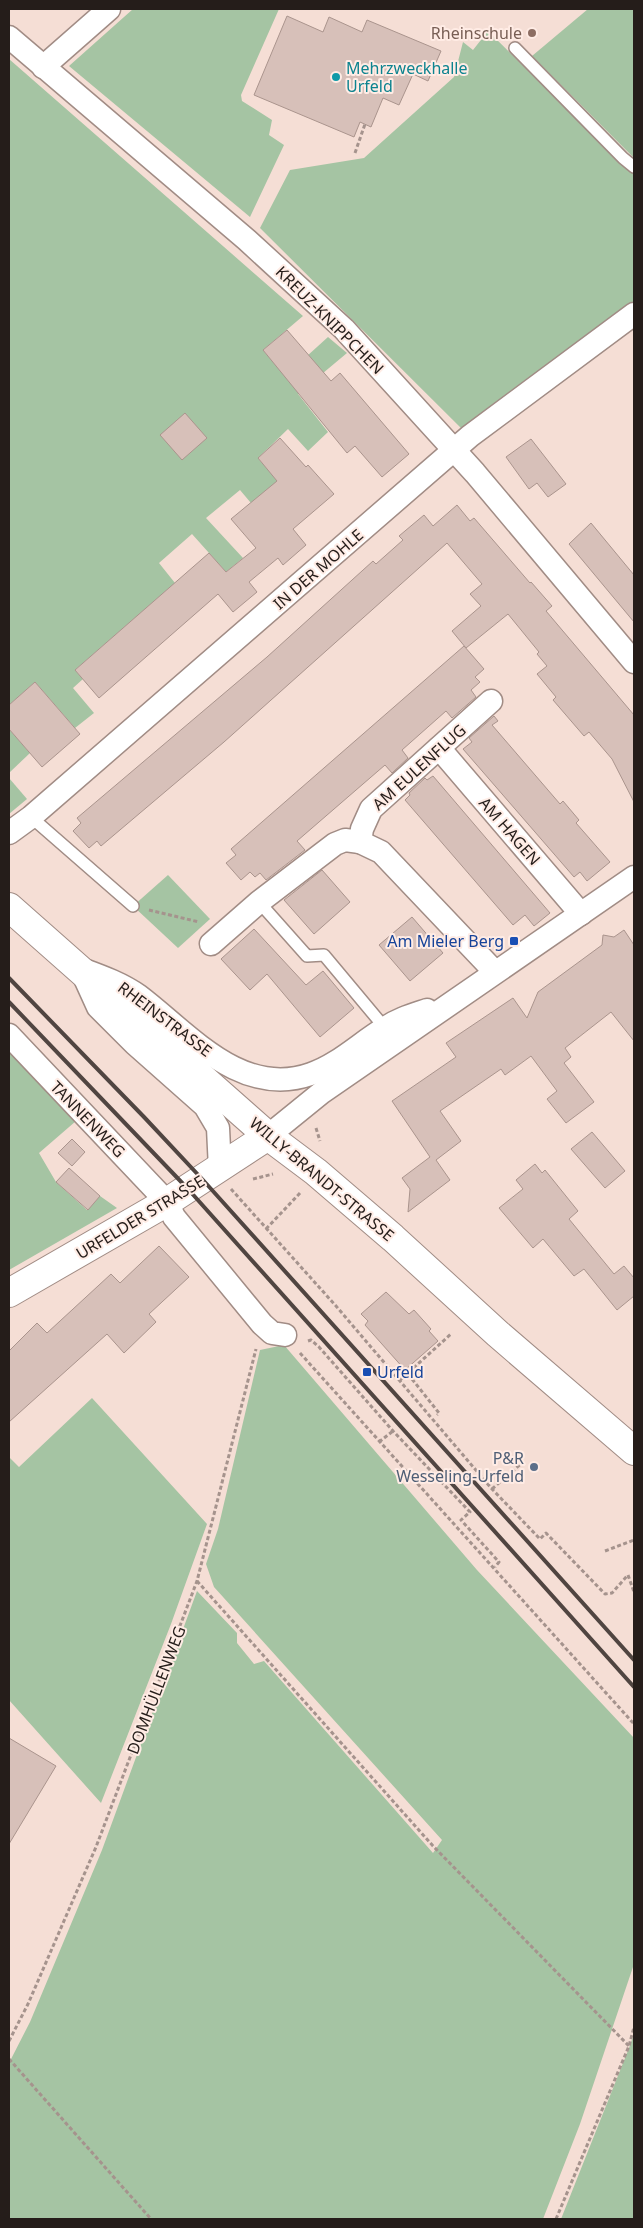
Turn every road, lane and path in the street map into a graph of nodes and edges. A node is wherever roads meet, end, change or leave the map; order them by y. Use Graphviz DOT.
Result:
graph roads {
  1 [pos="109,9"];
  2 [pos="9,37"];
  3 [pos="515,48"];
  4 [pos="43,67"];
  5 [pos="365,124"];
  6 [pos="355,153"];
  7 [pos="634,167"];
  8 [pos="634,314"];
  9 [pos="455,451"];
  10 [pos="634,662"];
  11 [pos="491,700"];
  12 [pos="439,748"];
  13 [pos="31,816"];
  14 [pos="9,833"];
  15 [pos="360,842"];
  16 [pos="634,877"];
  17 [pos="260,902"];
  18 [pos="133,906"];
  19 [pos="9,907"];
  20 [pos="581,914"];
  21 [pos="228,930"];
  22 [pos="212,944"];
  23 [pos="81,969"];
  24 [pos="495,972"];
  25 [pos="452,1002"];
  26 [pos="385,1028"];
  27 [pos="9,1035"];
  28 [pos="268,1136"];
  29 [pos="225,1179"];
  30 [pos="301,1192"];
  31 [pos="167,1202"];
  32 [pos="266,1230"];
  33 [pos="9,1293"];
  34 [pos="262,1324"];
  35 [pos="451,1334"];
  36 [pos="285,1335"];
  37 [pos="408,1374"];
  38 [pos="399,1381"];
  39 [pos="437,1414"];
  40 [pos="379,1442"];
  41 [pos="634,1451"];
  42 [pos="523,1462"];
  43 [pos="492,1489"];
  44 [pos="634,1540"];
  45 [pos="605,1551"];
  46 [pos="494,1568"];
  47 [pos="197,1581"];
  48 [pos="634,1592"];
  49 [pos="634,1724"];
  50 [pos="634,2028"];
  51 [pos="9,2041"];
  52 [pos="629,2046"];
  53 [pos="9,2060"];
  54 [pos="151,2219"];
  55 [pos="556,2219"];
  1 -- 4 [label="street"];
  2 -- 4 [label="street, KREUZ-KNIPPCHEN"];
  3 -- 7 [label="lane"];
  4 -- 9 [label="street, KREUZ-KNIPPCHEN"];
  5 -- 6 [label="path"];
  8 -- 9 [label="street, IN DER MOHLE"];
  9 -- 10 [label="street, KREUZ-KNIPPCHEN"];
  9 -- 13 [label="street, IN DER MOHLE"];
  11 -- 12 [label="street, AM EULENFLUG"];
  12 -- 15 [label="street, AM EULENFLUG"];
  12 -- 20 [label="street, AM HAGEN"];
  13 -- 14 [label="street, IN DER MOHLE"];
  13 -- 18 [label="lane"];
  15 -- 17 [label="street"];
  15 -- 24 [label="street"];
  16 -- 20 [label="street, RHEINSTRASSE"];
  17 -- 21 [label="street"];
  17 -- 26 [label="lane"];
  18 -- 21 [label="path"];
  19 -- 23 [label="main road, WILLY-BRANDT-STRASSE"];
  20 -- 24 [label="street, RHEINSTRASSE"];
  21 -- 22 [label="street"];
  23 -- 26 [label="street, RHEINSTRASSE"];
  23 -- 28 [label="main road, WILLY-BRANDT-STRASSE"];
  23 -- 29 [label="street, RHEINSTRASSE"];
  24 -- 25 [label="street, RHEINSTRASSE"];
  25 -- 26 [label="street, RHEINSTRASSE"];
  25 -- 28 [label="street, RHEINSTRASSE"];
  27 -- 31 [label="street, TANNENWEG"];
  28 -- 29 [label="main road, URFELDER STRASSE"];
  28 -- 41 [label="main road, WILLY-BRANDT-STRASSE"];
  29 -- 31 [label="main road, URFELDER STRASSE"];
  29 -- 32 [label="path"];
  30 -- 32 [label="path"];
  31 -- 33 [label="main road, URFELDER STRASSE"];
  31 -- 34 [label="street"];
  32 -- 38 [label="path"];
  34 -- 36 [label="street"];
  34 -- 47 [label="path, DOMHÜLLENWEG"];
  35 -- 37 [label="path"];
  36 -- 40 [label="path"];
  37 -- 38 [label="path"];
  37 -- 39 [label="path"];
  38 -- 43 [label="path"];
  40 -- 46 [label="path"];
  40 -- 46 [label="path"];
  42 -- 43 [label="path"];
  43 -- 48 [label="path"];
  44 -- 45 [label="path"];
  46 -- 49 [label="path"];
  47 -- 51 [label="path, DOMHÜLLENWEG"];
  47 -- 52 [label="path"];
  50 -- 52 [label="path"];
  52 -- 55 [label="path"];
  53 -- 54 [label="path"];
}
